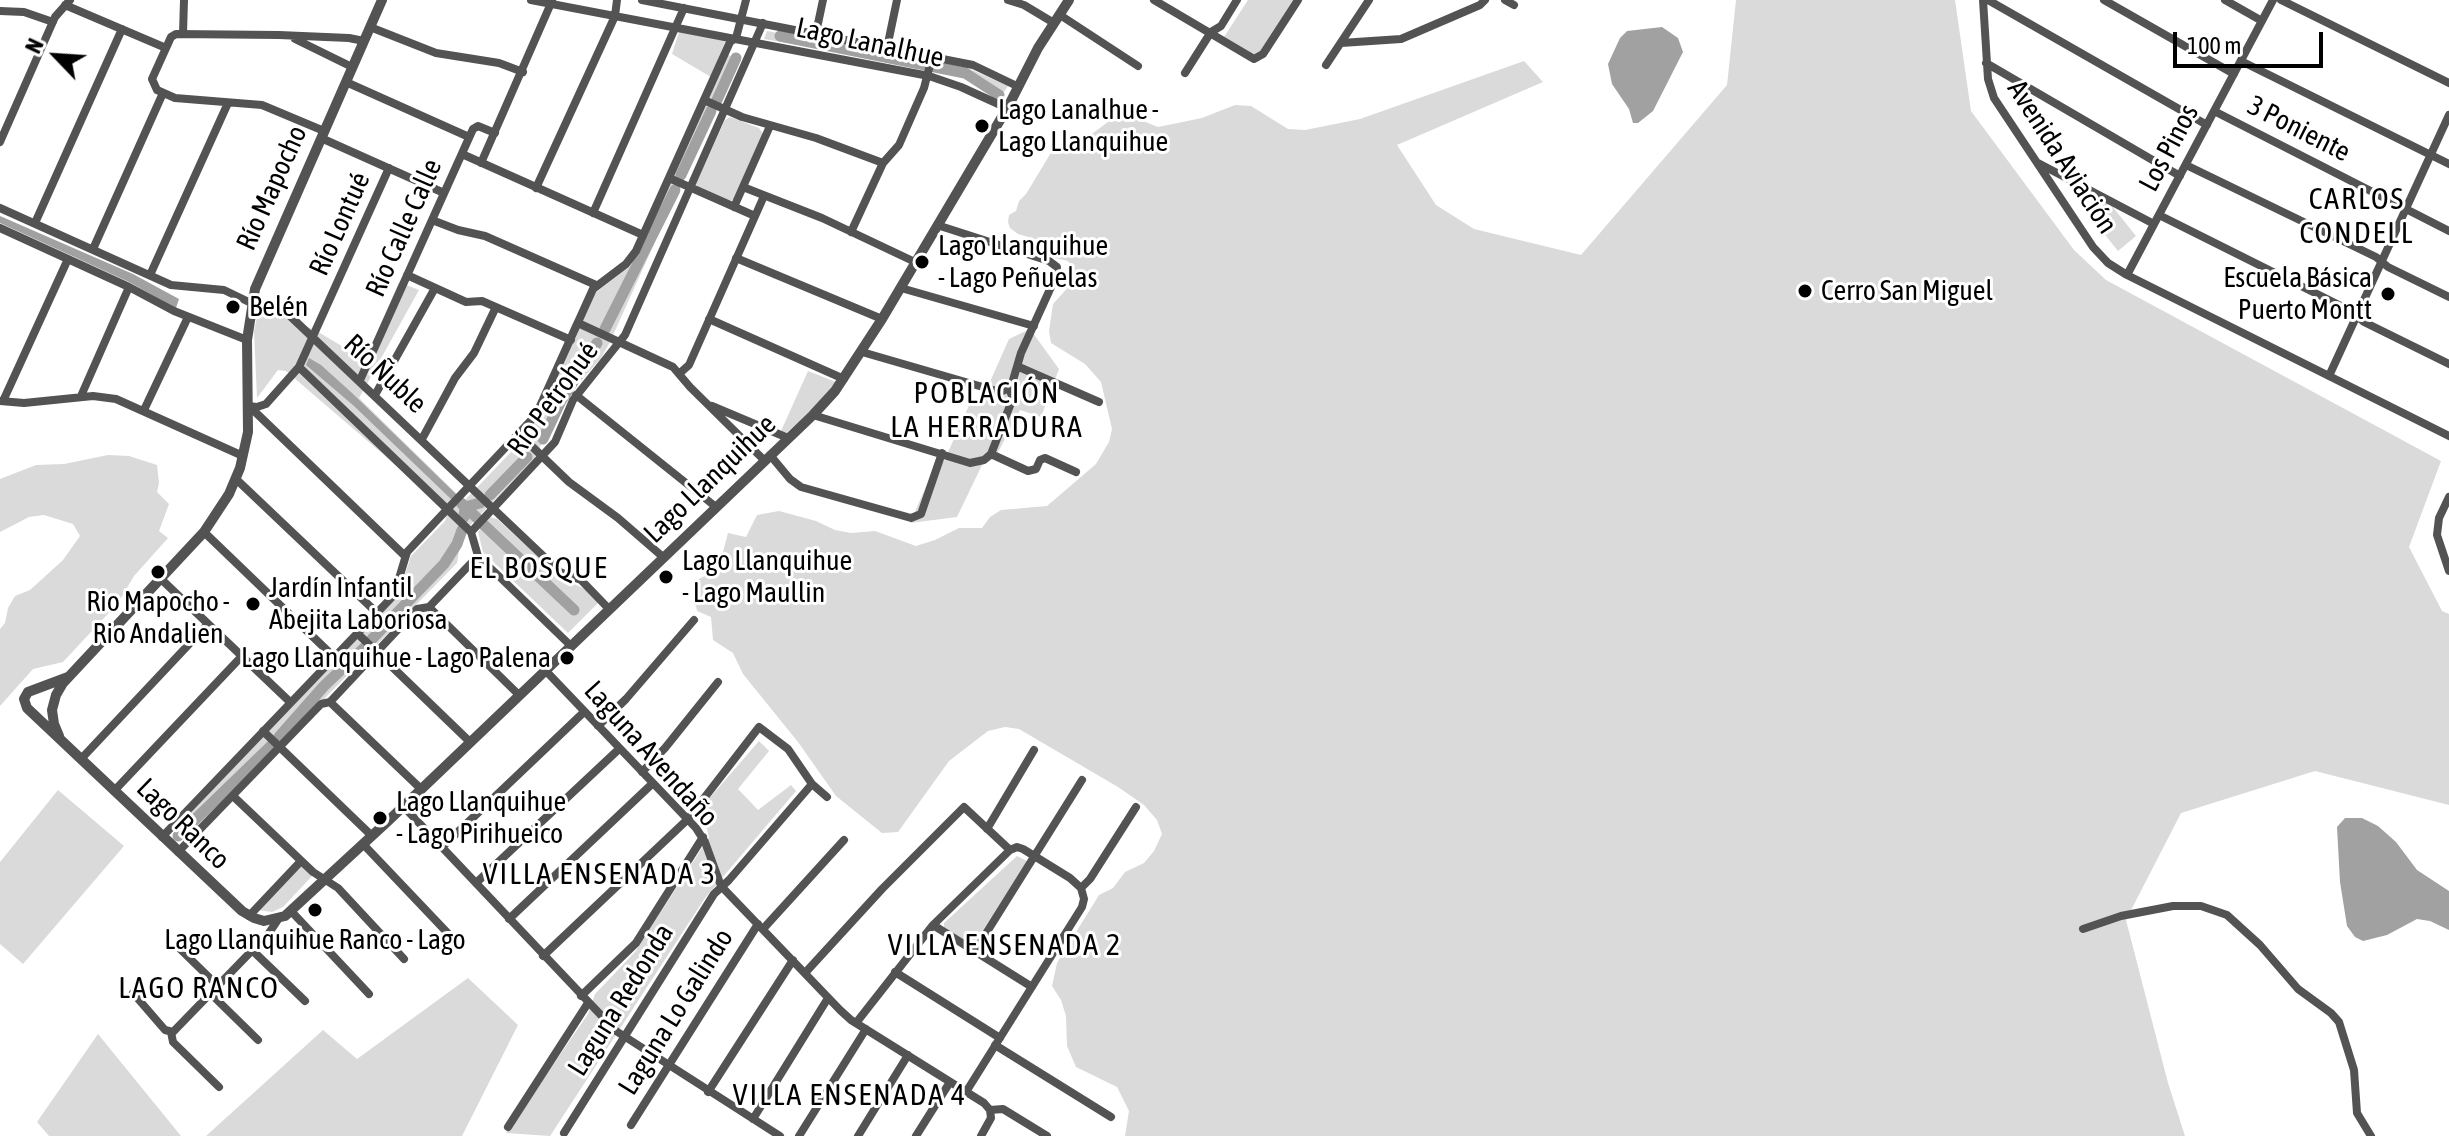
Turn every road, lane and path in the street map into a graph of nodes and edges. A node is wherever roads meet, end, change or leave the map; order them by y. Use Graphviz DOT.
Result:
graph roads {
  1 [pos="184,0"];
  2 [pos="382,0"];
  3 [pos="531,0"];
  4 [pos="617,0"];
  5 [pos="642,0"];
  6 [pos="746,0"];
  7 [pos="823,0"];
  8 [pos="897,0"];
  9 [pos="1008,0"];
  10 [pos="1069,0"];
  11 [pos="1237,0"];
  12 [pos="1298,0"];
  13 [pos="1369,0"];
  14 [pos="1485,0"];
  15 [pos="1985,0"];
  16 [pos="2104,0"];
  17 [pos="2225,0"];
  18 [pos="2273,0"];
  19 [pos="2281,0"];
  20 [pos="1158,1"];
  21 [pos="68,2"];
  22 [pos="552,2"];
  23 [pos="684,8"];
  24 [pos="0,11"];
  25 [pos="615,16"];
  26 [pos="742,19"];
  27 [pos="1057,19"];
  28 [pos="2262,21"];
  29 [pos="53,22"];
  30 [pos="763,23"];
  31 [pos="370,27"];
  32 [pos="677,27"];
  33 [pos="122,29"];
  34 [pos="1211,32"];
  35 [pos="816,33"];
  36 [pos="183,34"];
  37 [pos="289,36"];
  38 [pos="736,38"];
  39 [pos="364,41"];
  40 [pos="756,42"];
  41 [pos="1341,43"];
  42 [pos="166,48"];
  43 [pos="887,48"];
  44 [pos="932,57"];
  45 [pos="2241,61"];
  46 [pos="1986,63"];
  47 [pos="1326,65"];
  48 [pos="1138,66"];
  49 [pos="352,67"];
  50 [pos="523,72"];
  51 [pos="1185,73"];
  52 [pos="2234,74"];
  53 [pos="929,76"];
  54 [pos="346,82"];
  55 [pos="2449,83"];
  56 [pos="1019,87"];
  57 [pos="163,93"];
  58 [pos="704,100"];
  59 [pos="228,103"];
  60 [pos="1007,108"];
  61 [pos="726,110"];
  62 [pos="2214,111"];
  63 [pos="2449,115"];
  64 [pos="2207,125"];
  65 [pos="770,126"];
  66 [pos="495,133"];
  67 [pos="322,135"];
  68 [pos="469,137"];
  69 [pos="0,142"];
  70 [pos="462,154"];
  71 [pos="2431,155"];
  72 [pos="2036,162"];
  73 [pos="481,163"];
  74 [pos="883,163"];
  75 [pos="2449,164"];
  76 [pos="2186,165"];
  77 [pos="389,168"];
  78 [pos="2180,176"];
  79 [pos="669,178"];
  80 [pos="743,187"];
  81 [pos="536,188"];
  82 [pos="691,188"];
  83 [pos="444,193"];
  84 [pos="764,196"];
  85 [pos="734,207"];
  86 [pos="0,208"];
  87 [pos="2406,208"];
  88 [pos="593,213"];
  89 [pos="2159,215"];
  90 [pos="755,216"];
  91 [pos="432,220"];
  92 [pos="35,223"];
  93 [pos="2154,224"];
  94 [pos="937,225"];
  95 [pos="2,229"];
  96 [pos="2449,231"];
  97 [pos="851,232"];
  98 [pos="643,235"];
  99 [pos="0,240"];
  100 [pos="93,249"];
  101 [pos="736,258"];
  102 [pos="68,259"];
  103 [pos="915,262"];
  104 [pos="2382,262"];
  105 [pos="150,275"];
  106 [pos="407,275"];
  107 [pos="2127,275"];
  108 [pos="596,285"];
  109 [pos="129,287"];
  110 [pos="435,288"];
  111 [pos="901,288"];
  112 [pos="2449,297"];
  113 [pos="251,303"];
  114 [pos="496,307"];
  115 [pos="2357,316"];
  116 [pos="188,317"];
  117 [pos="709,319"];
  118 [pos="882,319"];
  119 [pos="578,323"];
  120 [pos="1034,326"];
  121 [pos="313,336"];
  122 [pos="247,340"];
  123 [pos="571,340"];
  124 [pos="621,342"];
  125 [pos="862,352"];
  126 [pos="2449,364"];
  127 [pos="299,367"];
  128 [pos="1019,367"];
  129 [pos="680,373"];
  130 [pos="2329,376"];
  131 [pos="844,379"];
  132 [pos="360,380"];
  133 [pos="1009,389"];
  134 [pos="375,395"];
  135 [pos="576,395"];
  136 [pos="81,396"];
  137 [pos="1,401"];
  138 [pos="1099,402"];
  139 [pos="706,403"];
  140 [pos="248,406"];
  141 [pos="144,410"];
  142 [pos="813,415"];
  143 [pos="519,434"];
  144 [pos="2449,436"];
  145 [pos="788,438"];
  146 [pos="422,439"];
  147 [pos="942,453"];
  148 [pos="991,454"];
  149 [pos="243,456"];
  150 [pos="542,457"];
  151 [pos="768,458"];
  152 [pos="1076,472"];
  153 [pos="236,479"];
  154 [pos="471,487"];
  155 [pos="2449,497"];
  156 [pos="716,507"];
  157 [pos="494,508"];
  158 [pos="448,510"];
  159 [pos="2445,514"];
  160 [pos="204,532"];
  161 [pos="471,532"];
  162 [pos="405,556"];
  163 [pos="478,556"];
  164 [pos="663,557"];
  165 [pos="2449,571"];
  166 [pos="161,579"];
  167 [pos="429,607"];
  168 [pos="609,609"];
  169 [pos="376,612"];
  170 [pos="694,620"];
  171 [pos="208,624"];
  172 [pos="357,633"];
  173 [pos="571,646"];
  174 [pos="377,652"];
  175 [pos="242,656"];
  176 [pos="334,657"];
  177 [pos="545,670"];
  178 [pos="68,677"];
  179 [pos="718,682"];
  180 [pos="519,695"];
  181 [pos="290,702"];
  182 [pos="330,702"];
  183 [pos="584,712"];
  184 [pos="598,726"];
  185 [pos="263,731"];
  186 [pos="64,742"];
  187 [pos="470,742"];
  188 [pos="280,747"];
  189 [pos="619,749"];
  190 [pos="1034,750"];
  191 [pos="81,759"];
  192 [pos="642,772"];
  193 [pos="1082,780"];
  194 [pos="653,783"];
  195 [pos="812,784"];
  196 [pos="421,789"];
  197 [pos="114,791"];
  198 [pos="233,796"];
  199 [pos="827,797"];
  200 [pos="403,806"];
  201 [pos="1136,807"];
  202 [pos="688,819"];
  203 [pos="987,829"];
  204 [pos="162,837"];
  205 [pos="703,837"];
  206 [pos="368,840"];
  207 [pos="844,840"];
  208 [pos="442,847"];
  209 [pos="1010,850"];
  210 [pos="178,852"];
  211 [pos="1034,856"];
  212 [pos="301,861"];
  213 [pos="325,880"];
  214 [pos="476,883"];
  215 [pos="721,886"];
  216 [pos="1081,888"];
  217 [pos="291,911"];
  218 [pos="249,916"];
  219 [pos="279,918"];
  220 [pos="509,919"];
  221 [pos="933,925"];
  222 [pos="761,926"];
  223 [pos="2083,929"];
  224 [pos="459,945"];
  225 [pos="178,947"];
  226 [pos="252,950"];
  227 [pos="975,951"];
  228 [pos="543,956"];
  229 [pos="404,959"];
  230 [pos="793,960"];
  231 [pos="895,972"];
  232 [pos="805,973"];
  233 [pos="1032,987"];
  234 [pos="214,990"];
  235 [pos="133,993"];
  236 [pos="369,994"];
  237 [pos="828,998"];
  238 [pos="585,1000"];
  239 [pos="305,1001"];
  240 [pos="856,1023"];
  241 [pos="866,1029"];
  242 [pos="171,1032"];
  243 [pos="623,1037"];
  244 [pos="258,1040"];
  245 [pos="998,1041"];
  246 [pos="908,1055"];
  247 [pos="668,1066"];
  248 [pos="950,1082"];
  249 [pos="219,1087"];
  250 [pos="708,1092"];
  251 [pos="966,1092"];
  252 [pos="990,1110"];
  253 [pos="1111,1117"];
  254 [pos="753,1119"];
  255 [pos="631,1125"];
  256 [pos="508,1127"];
  257 [pos="564,1133"];
  258 [pos="780,1136"];
  259 [pos="799,1136"];
  260 [pos="858,1136"];
  261 [pos="916,1136"];
  262 [pos="981,1136"];
  263 [pos="1047,1136"];
  264 [pos="2371,1136"];
  1 -- 36 [label="street"];
  2 -- 31 [label="street, Río Mapocho"];
  3 -- 22 [label="street, Lago Lanalhue"];
  4 -- 25 [label="street"];
  5 -- 23 [label="street, Lago Lanalhue"];
  6 -- 26 [label="street, Río Petrohué"];
  7 -- 35 [label="street"];
  8 -- 43 [label="street"];
  9 -- 27 [label="street"];
  10 -- 27 [label="street, Lago Llanquihue"];
  11 -- 34 [label="street"];
  12 -- 34 [label="street"];
  13 -- 41 [label="street"];
  14 -- 41 [label="street"];
  15 -- 46 [label="street, Avenida Aviación"];
  15 -- 64 [label="street"];
  16 -- 52 [label="street, 3 Poniente"];
  17 -- 28 [label="street"];
  18 -- 28 [label="street, Los Pinos"];
  19 -- 55 [label="street"];
  20 -- 34 [label="street"];
  21 -- 29 [label="street"];
  21 -- 33 [label="street"];
  22 -- 25 [label="street, Lago Lanalhue"];
  22 -- 50 [label="street, Río Calle Calle"];
  23 -- 26 [label="street, Lago Lanalhue"];
  23 -- 32 [label="street"];
  24 -- 29 [label="street"];
  25 -- 32 [label="street, Lago Lanalhue"];
  25 -- 81 [label="street"];
  26 -- 30 [label="street, Lago Lanalhue"];
  26 -- 38 [label="street, Río Petrohué"];
  27 -- 48 [label="street"];
  27 -- 56 [label="street, Lago Llanquihue"];
  28 -- 45 [label="street, Los Pinos"];
  29 -- 69 [label="street"];
  30 -- 35 [label="street, Lago Lanalhue"];
  30 -- 40 [label="street, Río Petrohué"];
  31 -- 39 [label="street, Río Mapocho"];
  31 -- 50 [label="street"];
  32 -- 38 [label="street, Lago Lanalhue"];
  32 -- 88 [label="street"];
  33 -- 42 [label="street"];
  33 -- 92 [label="street"];
  34 -- 51 [label="street"];
  35 -- 43 [label="street, Lago Lanalhue"];
  36 -- 37 [label="street"];
  36 -- 42 [label="street"];
  37 -- 39 [label="street"];
  37 -- 49 [label="street"];
  38 -- 40 [label="street, Lago Lanalhue"];
  38 -- 58 [label="street, Río Petrohué"];
  39 -- 49 [label="street, Río Mapocho"];
  40 -- 53 [label="street, Lago Lanalhue"];
  40 -- 61 [label="street, Río Petrohué"];
  41 -- 47 [label="street"];
  42 -- 57 [label="street"];
  43 -- 44 [label="street, Lago Lanalhue"];
  44 -- 53 [label="street"];
  44 -- 56 [label="street, Lago Lanalhue"];
  45 -- 52 [label="street, Los Pinos"];
  45 -- 71 [label="street"];
  46 -- 72 [label="street, Avenida Aviación"];
  46 -- 78 [label="street"];
  49 -- 54 [label="street, Río Mapocho"];
  50 -- 66 [label="street, Río Calle Calle"];
  52 -- 62 [label="street, Los Pinos"];
  53 -- 60 [label="street, Lago Lanalhue"];
  53 -- 74 [label="street"];
  54 -- 67 [label="street, Río Mapocho"];
  54 -- 68 [label="street"];
  56 -- 60 [label="street, Lago Llanquihue"];
  57 -- 59 [label="street"];
  57 -- 100 [label="street"];
  58 -- 61 [label="street"];
  58 -- 79 [label="street, Río Petrohué"];
  59 -- 67 [label="street"];
  59 -- 105 [label="street"];
  60 -- 94 [label="street, Lago Llanquihue"];
  61 -- 65 [label="street"];
  61 -- 82 [label="street, Río Petrohué"];
  62 -- 64 [label="street, Los Pinos"];
  62 -- 87 [label="street, 3 Poniente"];
  63 -- 71 [label="street"];
  64 -- 76 [label="street, Los Pinos"];
  65 -- 74 [label="street"];
  65 -- 80 [label="street"];
  66 -- 68 [label="street"];
  66 -- 73 [label="street, Río Calle Calle"];
  67 -- 77 [label="street"];
  67 -- 113 [label="street, Río Mapocho"];
  68 -- 70 [label="street, Río Calle Calle"];
  70 -- 73 [label="street"];
  70 -- 83 [label="street, Río Calle Calle"];
  71 -- 75 [label="street"];
  71 -- 87 [label="street"];
  72 -- 93 [label="street"];
  72 -- 107 [label="street, Avenida Aviación"];
  73 -- 81 [label="street"];
  74 -- 97 [label="street"];
  76 -- 78 [label="street, Los Pinos"];
  76 -- 104 [label="street"];
  77 -- 83 [label="street"];
  77 -- 121 [label="street, Río Lontué"];
  78 -- 89 [label="street, Los Pinos"];
  79 -- 82 [label="street"];
  79 -- 98 [label="street, Río Petrohué"];
  80 -- 84 [label="street"];
  80 -- 85 [label="street"];
  81 -- 88 [label="street"];
  82 -- 85 [label="street"];
  82 -- 124 [label="street, Río Petrohué"];
  83 -- 91 [label="street, Río Calle Calle"];
  84 -- 90 [label="street"];
  84 -- 97 [label="street"];
  85 -- 90 [label="street"];
  86 -- 92 [label="street, Río Ñuble"];
  87 -- 96 [label="street, 3 Poniente"];
  87 -- 104 [label="street"];
  88 -- 98 [label="street"];
  89 -- 93 [label="street, Los Pinos"];
  89 -- 115 [label="street"];
  90 -- 101 [label="street"];
  91 -- 106 [label="street, Río Calle Calle"];
  91 -- 108 [label="street"];
  92 -- 100 [label="street, Río Ñuble"];
  93 -- 107 [label="street, Los Pinos"];
  94 -- 103 [label="street, Lago Llanquihue"];
  94 -- 120 [label="street"];
  95 -- 99 [label="street"];
  95 -- 102 [label="street"];
  97 -- 103 [label="street"];
  98 -- 108 [label="street, Río Petrohué"];
  100 -- 105 [label="street, Río Ñuble"];
  101 -- 117 [label="street"];
  101 -- 118 [label="street"];
  102 -- 109 [label="street"];
  102 -- 137 [label="street"];
  103 -- 111 [label="street, Lago Llanquihue"];
  104 -- 112 [label="street"];
  104 -- 115 [label="street"];
  105 -- 113 [label="street, Río Ñuble"];
  106 -- 110 [label="street"];
  106 -- 132 [label="street, Río Calle Calle"];
  107 -- 130 [label="street, Avenida Aviación"];
  108 -- 119 [label="street, Río Petrohué"];
  109 -- 116 [label="street"];
  109 -- 136 [label="street"];
  110 -- 114 [label="street"];
  110 -- 134 [label="street, Río Calle Calle"];
  111 -- 118 [label="street, Lago Llanquihue"];
  111 -- 120 [label="street"];
  113 -- 121 [label="street, Río Ñuble"];
  113 -- 122 [label="street, Río Mapocho"];
  114 -- 123 [label="street"];
  114 -- 146 [label="street"];
  115 -- 126 [label="street"];
  115 -- 130 [label="street"];
  116 -- 122 [label="street"];
  116 -- 141 [label="street"];
  117 -- 129 [label="street"];
  117 -- 131 [label="street"];
  118 -- 125 [label="street, Lago Llanquihue"];
  119 -- 123 [label="street, Río Petrohué"];
  119 -- 124 [label="street"];
  120 -- 128 [label="street"];
  121 -- 127 [label="street, Río Lontué"];
  121 -- 132 [label="street, Río Ñuble"];
  122 -- 140 [label="street, Río Mapocho"];
  123 -- 143 [label="street, Río Petrohué"];
  124 -- 129 [label="street"];
  124 -- 135 [label="street, Río Petrohué"];
  125 -- 131 [label="street, Lago Llanquihue"];
  125 -- 133 [label="street"];
  127 -- 140 [label="street, Río Lontué"];
  127 -- 158 [label="street, Río Ñuble"];
  128 -- 133 [label="street"];
  128 -- 138 [label="street"];
  129 -- 139 [label="street"];
  130 -- 144 [label="street, Avenida Aviación"];
  131 -- 142 [label="street, Lago Llanquihue"];
  132 -- 134 [label="street, Río Ñuble"];
  133 -- 148 [label="street"];
  134 -- 146 [label="street, Río Ñuble"];
  135 -- 150 [label="street, Río Petrohué"];
  135 -- 156 [label="street"];
  136 -- 137 [label="street"];
  136 -- 141 [label="street"];
  139 -- 145 [label="street"];
  139 -- 151 [label="street"];
  140 -- 149 [label="street, Río Mapocho"];
  140 -- 162 [label="street"];
  141 -- 149 [label="street"];
  142 -- 145 [label="street, Lago Llanquihue"];
  142 -- 147 [label="street"];
  143 -- 150 [label="street"];
  143 -- 154 [label="street, Río Petrohué"];
  145 -- 151 [label="street, Lago Llanquihue"];
  146 -- 154 [label="street, Río Ñuble"];
  147 -- 148 [label="street"];
  147 -- 151 [label="street"];
  148 -- 152 [label="street"];
  149 -- 153 [label="street, Río Mapocho"];
  150 -- 157 [label="street, Río Petrohué"];
  150 -- 164 [label="street"];
  151 -- 156 [label="street, Lago Llanquihue"];
  153 -- 160 [label="street, Río Mapocho"];
  153 -- 169 [label="street"];
  154 -- 157 [label="street, Río Ñuble"];
  154 -- 158 [label="street, Río Petrohué"];
  155 -- 159 [label="street"];
  156 -- 164 [label="street, Lago Llanquihue"];
  157 -- 161 [label="street, Río Petrohué"];
  157 -- 168 [label="street, Río Ñuble"];
  158 -- 161 [label="street, Río Ñuble"];
  158 -- 162 [label="street, Río Petrohué"];
  159 -- 165 [label="street"];
  160 -- 166 [label="street, Río Mapocho"];
  160 -- 176 [label="street"];
  161 -- 163 [label="street"];
  162 -- 169 [label="street, Río Petrohué"];
  163 -- 167 [label="street"];
  163 -- 173 [label="street"];
  164 -- 168 [label="street, Lago Llanquihue"];
  166 -- 171 [label="street"];
  166 -- 178 [label="street, Río Mapocho"];
  167 -- 174 [label="street"];
  167 -- 180 [label="street"];
  168 -- 173 [label="street, Lago Llanquihue"];
  169 -- 172 [label="street, Río Petrohué"];
  170 -- 184 [label="street"];
  171 -- 175 [label="street"];
  171 -- 191 [label="street"];
  172 -- 174 [label="street"];
  172 -- 176 [label="street, Río Petrohué"];
  173 -- 177 [label="street, Lago Llanquihue"];
  174 -- 182 [label="street"];
  174 -- 187 [label="street"];
  175 -- 181 [label="street"];
  175 -- 197 [label="street"];
  176 -- 181 [label="street, Río Petrohué"];
  177 -- 180 [label="street, Lago Llanquihue"];
  177 -- 183 [label="street, Laguna Avendaño"];
  178 -- 186 [label="street, Río Mapocho"];
  178 -- 186 [label="street, Río Mapocho"];
  179 -- 192 [label="street"];
  180 -- 187 [label="street, Lago Llanquihue"];
  181 -- 185 [label="street, Río Petrohué"];
  182 -- 188 [label="street"];
  182 -- 196 [label="street"];
  183 -- 184 [label="street, Laguna Avendaño"];
  183 -- 208 [label="street"];
  184 -- 189 [label="street, Laguna Avendaño"];
  185 -- 188 [label="street"];
  185 -- 204 [label="street, Río Petrohué"];
  186 -- 191 [label="street, Lago Ranco"];
  187 -- 196 [label="street, Lago Llanquihue"];
  188 -- 198 [label="street"];
  188 -- 206 [label="street"];
  189 -- 192 [label="street, Laguna Avendaño"];
  189 -- 214 [label="street"];
  190 -- 203 [label="street"];
  191 -- 197 [label="street, Lago Ranco"];
  192 -- 194 [label="street, Laguna Avendaño"];
  193 -- 211 [label="street"];
  194 -- 202 [label="street, Laguna Avendaño"];
  194 -- 220 [label="street"];
  195 -- 199 [label="street"];
  195 -- 202 [label="street"];
  195 -- 215 [label="street, Laguna Redonda"];
  196 -- 200 [label="street, Lago Llanquihue"];
  197 -- 204 [label="street, Lago Ranco"];
  198 -- 210 [label="street"];
  198 -- 212 [label="street"];
  200 -- 206 [label="street, Lago Llanquihue"];
  200 -- 208 [label="street"];
  201 -- 216 [label="street"];
  202 -- 205 [label="street, Laguna Avendaño"];
  202 -- 228 [label="street"];
  203 -- 209 [label="street"];
  203 -- 232 [label="street"];
  204 -- 210 [label="street, Lago Ranco"];
  205 -- 215 [label="street, Laguna Avendaño"];
  205 -- 238 [label="street, Laguna Redonda"];
  206 -- 213 [label="street, Lago Llanquihue"];
  206 -- 224 [label="street"];
  207 -- 222 [label="street, Laguna Lo Galindo"];
  208 -- 214 [label="street"];
  209 -- 211 [label="street"];
  209 -- 221 [label="street"];
  210 -- 218 [label="street, Lago Ranco"];
  211 -- 216 [label="street"];
  211 -- 227 [label="street"];
  212 -- 213 [label="street"];
  212 -- 218 [label="street"];
  213 -- 217 [label="street, Lago Llanquihue"];
  213 -- 229 [label="street"];
  214 -- 220 [label="street"];
  215 -- 222 [label="street, Laguna Avendaño"];
  215 -- 243 [label="street, Laguna Redonda"];
  216 -- 233 [label="street"];
  217 -- 219 [label="street, Lago Llanquihue"];
  217 -- 236 [label="street"];
  218 -- 219 [label="street"];
  219 -- 226 [label="street, Lago Llanquihue"];
  220 -- 228 [label="street"];
  221 -- 227 [label="street"];
  221 -- 231 [label="street"];
  222 -- 230 [label="street, Laguna Avendaño"];
  222 -- 247 [label="street, Laguna Lo Galindo"];
  223 -- 264 [label="street"];
  225 -- 234 [label="street"];
  226 -- 234 [label="street, Lago Llanquihue"];
  226 -- 239 [label="street"];
  227 -- 233 [label="street"];
  228 -- 238 [label="street"];
  230 -- 232 [label="street, Laguna Avendaño"];
  230 -- 250 [label="street"];
  231 -- 240 [label="street"];
  231 -- 245 [label="street"];
  232 -- 237 [label="street, Laguna Avendaño"];
  233 -- 245 [label="street"];
  234 -- 242 [label="street, Lago Llanquihue"];
  234 -- 244 [label="street"];
  235 -- 242 [label="street"];
  237 -- 240 [label="street, Laguna Avendaño"];
  237 -- 254 [label="street"];
  238 -- 243 [label="street"];
  238 -- 256 [label="street, Laguna Redonda"];
  240 -- 241 [label="street, Laguna Avendaño"];
  241 -- 246 [label="street, Laguna Avendaño"];
  241 -- 259 [label="street"];
  242 -- 249 [label="street"];
  243 -- 247 [label="street"];
  243 -- 257 [label="street, Laguna Redonda"];
  245 -- 251 [label="street"];
  245 -- 253 [label="street"];
  246 -- 248 [label="street, Laguna Avendaño"];
  246 -- 260 [label="street"];
  247 -- 250 [label="street"];
  247 -- 255 [label="street, Laguna Lo Galindo"];
  248 -- 251 [label="street, Laguna Avendaño"];
  248 -- 261 [label="street"];
  250 -- 254 [label="street"];
  251 -- 252 [label="street, Laguna Avendaño"];
  252 -- 262 [label="street"];
  252 -- 263 [label="street, Laguna Avendaño"];
  254 -- 258 [label="street"];
}
